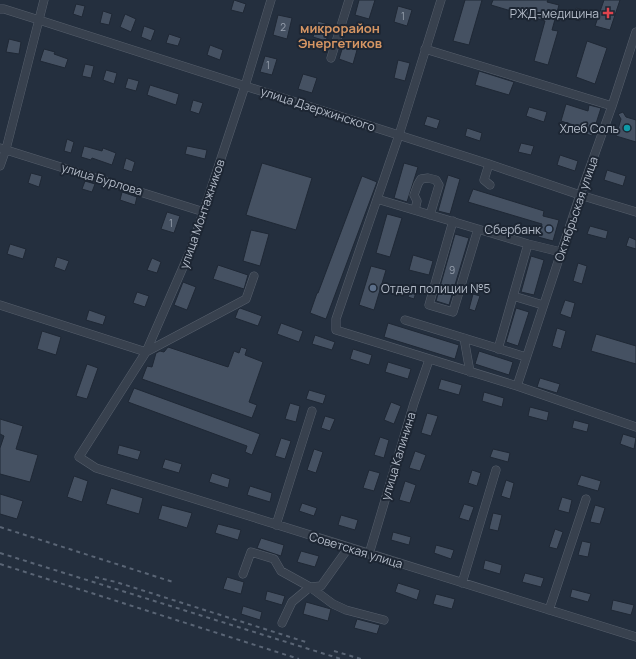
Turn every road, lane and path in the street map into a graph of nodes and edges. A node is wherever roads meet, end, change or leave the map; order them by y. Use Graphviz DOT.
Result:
graph roads {
  1 [pos="44,0"];
  2 [pos="271,0"];
  3 [pos="349,0"];
  4 [pos="441,0"];
  5 [pos="0,9"];
  6 [pos="39,20"];
  7 [pos="636,32"];
  8 [pos="425,49"];
  9 [pos="331,58"];
  10 [pos="245,86"];
  11 [pos="612,106"];
  12 [pos="399,135"];
  13 [pos="3,149"];
  14 [pos="489,164"];
  15 [pos="0,166"];
  16 [pos="490,185"];
  17 [pos="580,195"];
  18 [pos="377,199"];
  19 [pos="415,210"];
  20 [pos="204,212"];
  21 [pos="636,212"];
  22 [pos="430,215"];
  23 [pos="453,221"];
  24 [pos="478,229"];
  25 [pos="528,244"];
  26 [pos="562,252"];
  27 [pos="254,276"];
  28 [pos="513,296"];
  29 [pos="0,305"];
  30 [pos="543,305"];
  31 [pos="405,320"];
  32 [pos="464,338"];
  33 [pos="498,349"];
  34 [pos="146,352"];
  35 [pos="526,357"];
  36 [pos="429,360"];
  37 [pos="470,372"];
  38 [pos="517,386"];
  39 [pos="312,411"];
  40 [pos="636,427"];
  41 [pos="79,457"];
  42 [pos="496,470"];
  43 [pos="586,499"];
  44 [pos="276,525"];
  45 [pos="349,547"];
  46 [pos="369,554"];
  47 [pos="244,574"];
  48 [pos="462,583"];
  49 [pos="310,587"];
  50 [pos="549,610"];
  51 [pos="384,620"];
  52 [pos="282,623"];
  53 [pos="636,638"];
  1 -- 6 [label="street"];
  2 -- 10 [label="street, улица Монтажников"];
  3 -- 9 [label="street"];
  4 -- 8 [label="street"];
  5 -- 6 [label="street, улица Дзержинского"];
  6 -- 10 [label="street, улица Дзержинского"];
  6 -- 13 [label="street"];
  7 -- 11 [label="street, Октябрьская улица"];
  8 -- 11 [label="street"];
  8 -- 12 [label="street"];
  10 -- 12 [label="street, улица Дзержинского"];
  10 -- 20 [label="street, улица Монтажников"];
  11 -- 17 [label="street, Октябрьская улица"];
  12 -- 14 [label="street, улица Дзержинского"];
  12 -- 18 [label="street"];
  13 -- 15 [label="street"];
  13 -- 20 [label="street, улица Бурлова"];
  14 -- 16 [label="street"];
  14 -- 17 [label="street, улица Дзержинского"];
  17 -- 21 [label="street, улица Дзержинского"];
  17 -- 26 [label="street, Октябрьская улица"];
  18 -- 19 [label="street"];
  18 -- 36 [label="street"];
  19 -- 22 [label="street"];
  19 -- 22 [label="street"];
  20 -- 34 [label="street, улица Монтажников"];
  22 -- 23 [label="street"];
  23 -- 24 [label="street"];
  23 -- 24 [label="street"];
  24 -- 25 [label="street"];
  25 -- 26 [label="street"];
  25 -- 28 [label="street"];
  26 -- 30 [label="street, Октябрьская улица"];
  27 -- 34 [label="street"];
  28 -- 30 [label="street"];
  28 -- 33 [label="street"];
  29 -- 34 [label="street"];
  30 -- 35 [label="street, Октябрьская улица"];
  31 -- 32 [label="street"];
  32 -- 33 [label="street"];
  32 -- 37 [label="street"];
  33 -- 35 [label="street"];
  34 -- 41 [label="street, улица Монтажников"];
  35 -- 38 [label="street, Октябрьская улица"];
  36 -- 37 [label="street"];
  36 -- 46 [label="street, улица Калинина"];
  37 -- 38 [label="street"];
  38 -- 40 [label="street"];
  39 -- 44 [label="street"];
  41 -- 44 [label="street, Советская улица"];
  42 -- 48 [label="street"];
  43 -- 50 [label="street"];
  44 -- 45 [label="street, Советская улица"];
  45 -- 46 [label="street, Советская улица"];
  45 -- 49 [label="street"];
  46 -- 48 [label="street, Советская улица"];
  47 -- 49 [label="street"];
  48 -- 50 [label="street, Советская улица"];
  49 -- 51 [label="street"];
  49 -- 52 [label="street"];
  50 -- 53 [label="street, Советская улица"];
}
